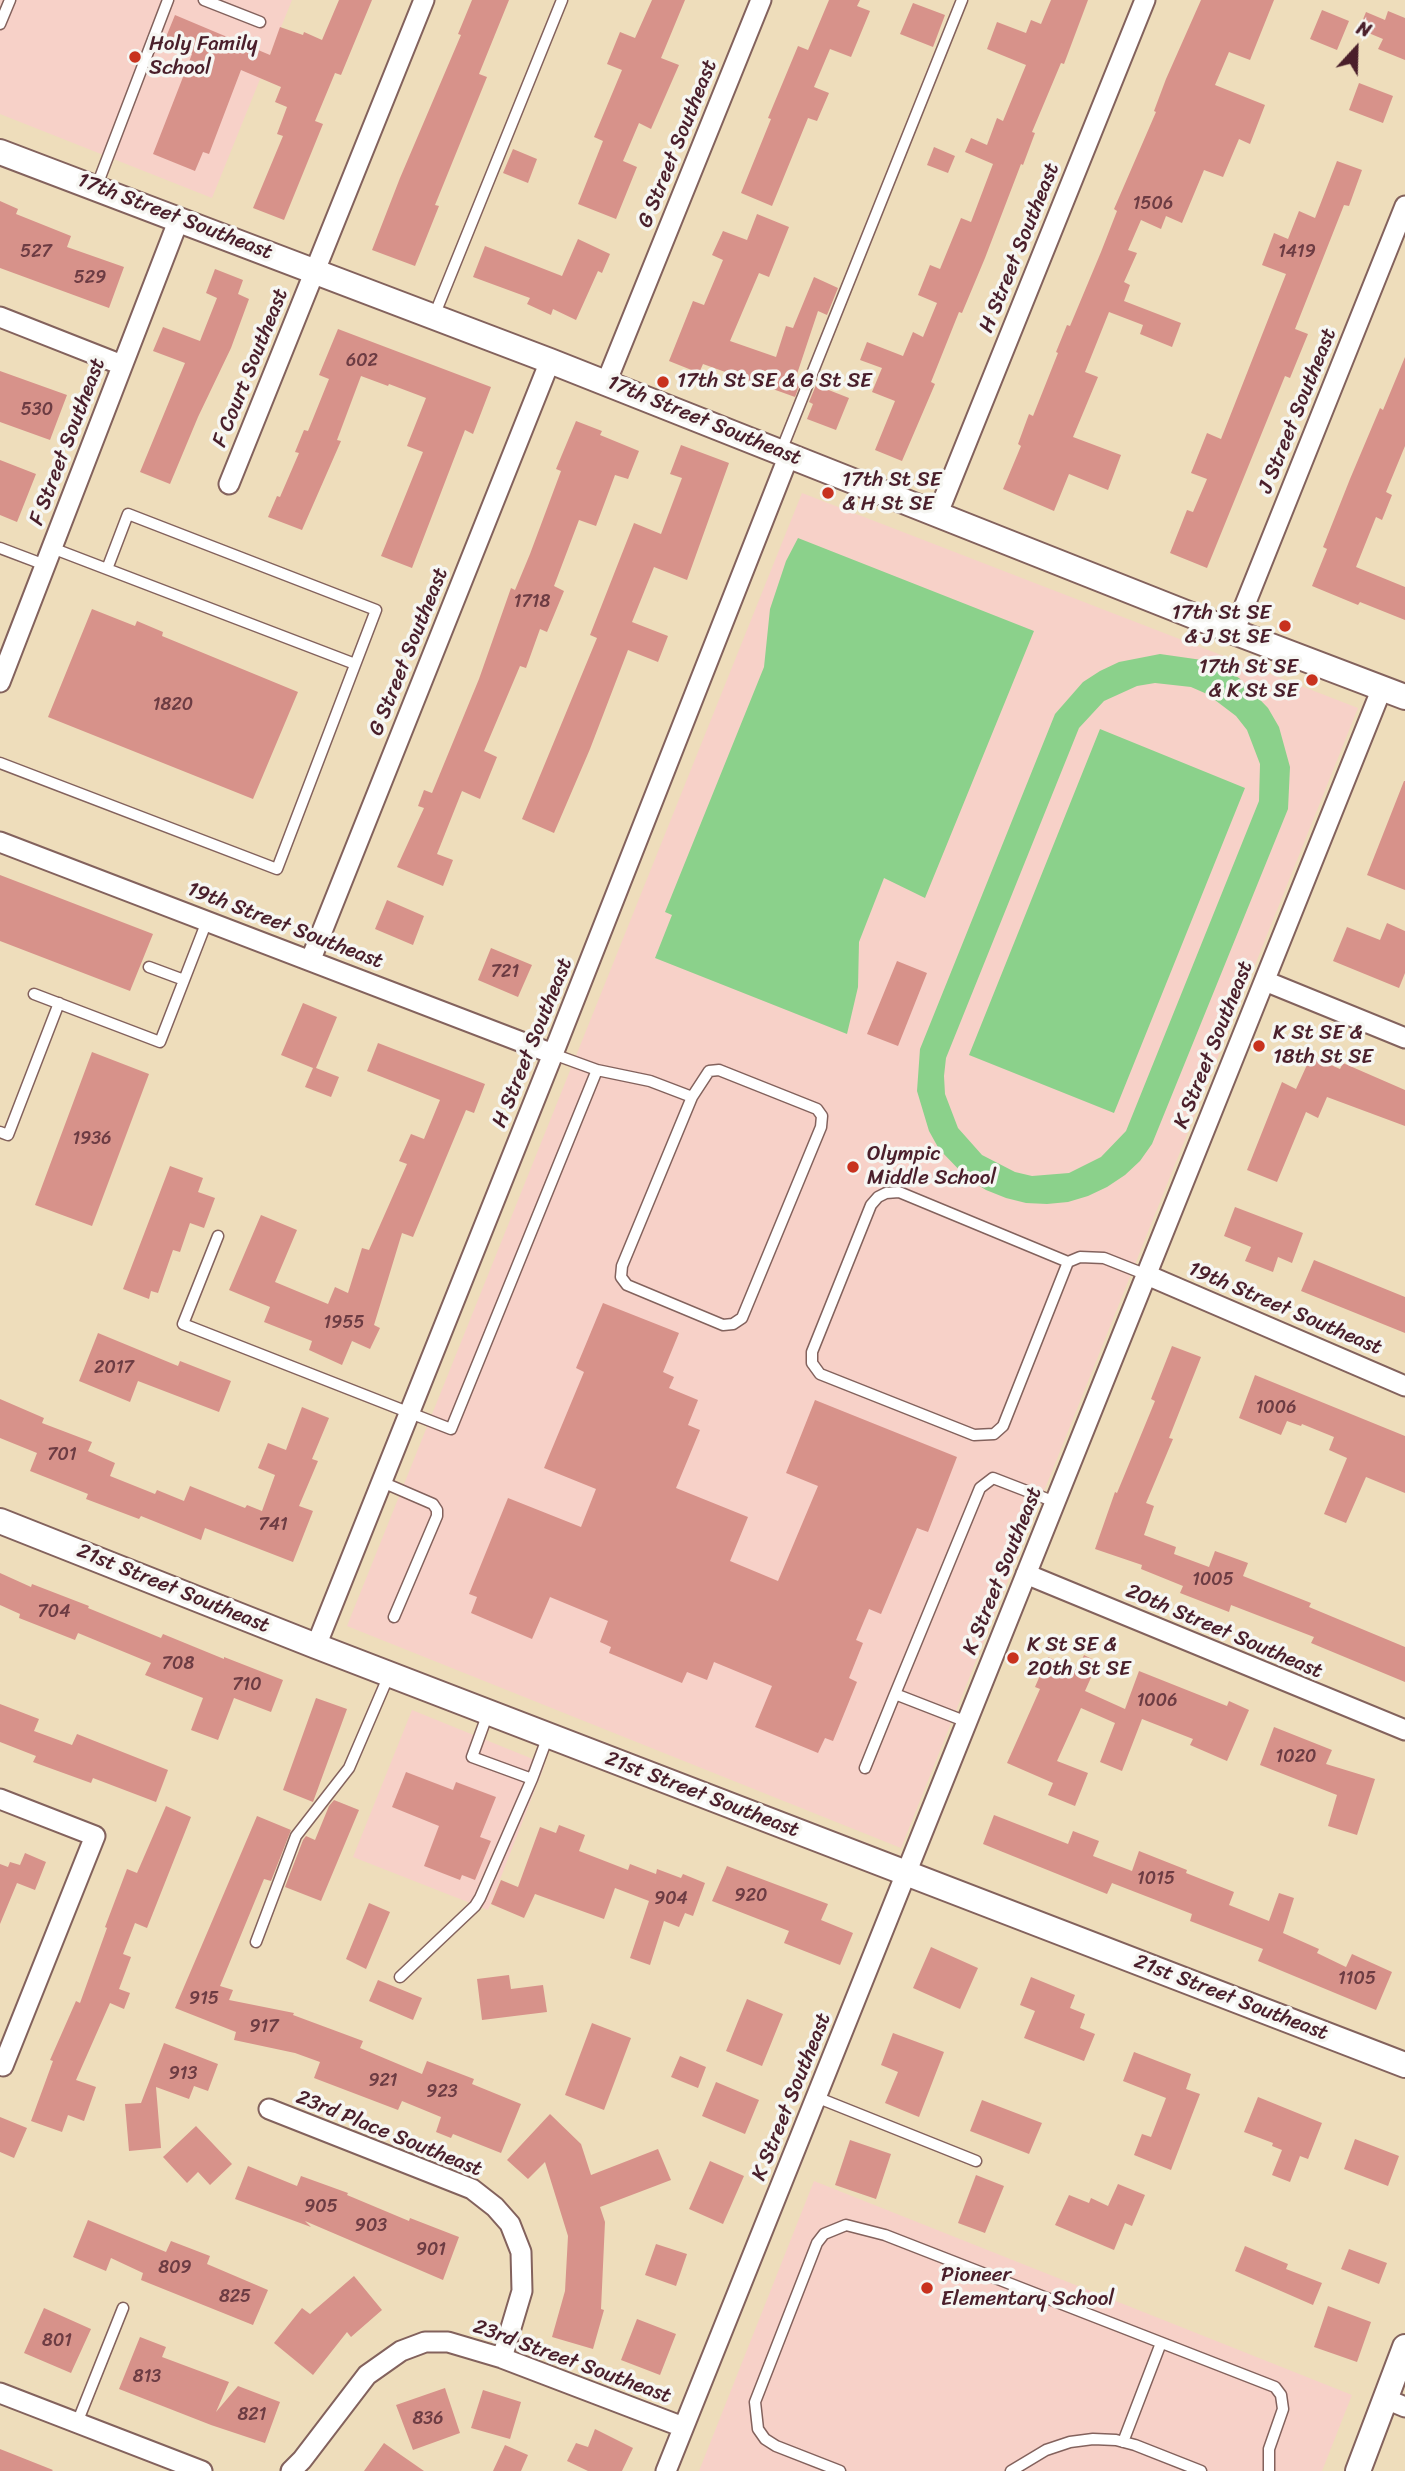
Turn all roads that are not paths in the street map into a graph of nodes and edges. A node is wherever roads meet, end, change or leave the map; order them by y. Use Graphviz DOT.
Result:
graph roads {
  1 [pos="10,0"];
  2 [pos="169,0"];
  3 [pos="204,0"];
  4 [pos="424,0"];
  5 [pos="562,0"];
  6 [pos="761,0"];
  7 [pos="962,0"];
  8 [pos="1145,0"];
  9 [pos="260,22"];
  10 [pos="0,24"];
  11 [pos="0,152"];
  12 [pos="96,188"];
  13 [pos="1405,206"];
  14 [pos="179,219"];
  15 [pos="315,270"];
  16 [pos="434,316"];
  17 [pos="0,317"];
  18 [pos="550,361"];
  19 [pos="122,365"];
  20 [pos="606,383"];
  21 [pos="785,454"];
  22 [pos="229,484"];
  23 [pos="938,513"];
  24 [pos="0,548"];
  25 [pos="48,556"];
  26 [pos="107,569"];
  27 [pos="1234,632"];
  28 [pos="355,664"];
  29 [pos="0,682"];
  30 [pos="1394,692"];
  31 [pos="0,763"];
  32 [pos="0,842"];
  33 [pos="207,921"];
  34 [pos="311,959"];
  35 [pos="149,967"];
  36 [pos="184,980"];
  37 [pos="1265,981"];
  38 [pos="34,994"];
  39 [pos="59,1003"];
  40 [pos="1405,1038"];
  41 [pos="553,1054"];
  42 [pos="597,1070"];
  43 [pos="692,1097"];
  44 [pos="0,1132"];
  45 [pos="218,1236"];
  46 [pos="1068,1262"];
  47 [pos="1147,1275"];
  48 [pos="1405,1385"];
  49 [pos="409,1414"];
  50 [pos="382,1482"];
  51 [pos="1055,1502"];
  52 [pos="0,1521"];
  53 [pos="1026,1574"];
  54 [pos="394,1617"];
  55 [pos="316,1646"];
  56 [pos="390,1674"];
  57 [pos="895,1694"];
  58 [pos="488,1713"];
  59 [pos="967,1722"];
  60 [pos="1405,1730"];
  61 [pos="548,1735"];
  62 [pos="865,1768"];
  63 [pos="532,1779"];
  64 [pos="0,1799"];
  65 [pos="906,1874"];
  66 [pos="256,1942"];
  67 [pos="400,1977"];
  68 [pos="1405,2065"];
  69 [pos="1,2066"];
  70 [pos="816,2097"];
  71 [pos="270,2109"];
  72 [pos="976,2161"];
  73 [pos="123,2308"];
  74 [pos="1161,2343"];
  75 [pos="1405,2347"];
  76 [pos="502,2358"];
  77 [pos="0,2393"];
  78 [pos="1395,2403"];
  79 [pos="78,2423"];
  80 [pos="683,2427"];
  81 [pos="1123,2442"];
  82 [pos="202,2471"];
  83 [pos="290,2471"];
  84 [pos="666,2471"];
  85 [pos="840,2471"];
  86 [pos="1011,2471"];
  87 [pos="1200,2471"];
  88 [pos="1269,2471"];
  89 [pos="1357,2471"];
  1 -- 10 [label="lane"];
  2 -- 12 [label="lane"];
  3 -- 9 [label="lane"];
  4 -- 15 [label="street"];
  5 -- 16 [label="lane"];
  6 -- 20 [label="street, G Street Southeast"];
  7 -- 21 [label="lane"];
  8 -- 23 [label="street, H Street Southeast"];
  11 -- 12 [label="street, 17th Street Southeast"];
  12 -- 14 [label="street, 17th Street Southeast"];
  13 -- 27 [label="street, J Street Southeast"];
  14 -- 15 [label="street, 17th Street Southeast"];
  14 -- 19 [label="street, F Street Southeast"];
  15 -- 16 [label="street, 17th Street Southeast"];
  15 -- 22 [label="street, F Court Southeast"];
  16 -- 18 [label="street, 17th Street Southeast"];
  17 -- 19 [label="street"];
  18 -- 20 [label="street, 17th Street Southeast"];
  18 -- 34 [label="street, G Street Southeast"];
  19 -- 25 [label="street, F Street Southeast"];
  20 -- 21 [label="street, 17th Street Southeast"];
  21 -- 23 [label="street, 17th Street Southeast"];
  21 -- 41 [label="street, H Street Southeast"];
  23 -- 27 [label="street, 17th Street Southeast"];
  24 -- 25 [label="lane"];
  25 -- 26 [label="lane"];
  25 -- 29 [label="street, F Street Southeast"];
  26 -- 28 [label="lane"];
  26 -- 28 [label="lane"];
  27 -- 30 [label="street, 17th Street Southeast"];
  28 -- 31 [label="lane"];
  30 -- 37 [label="street, K Street Southeast"];
  32 -- 33 [label="street, 19th Street Southeast"];
  33 -- 34 [label="street, 19th Street Southeast"];
  33 -- 36 [label="lane"];
  34 -- 41 [label="street, 19th Street Southeast"];
  35 -- 36 [label="lane"];
  36 -- 39 [label="lane"];
  37 -- 40 [label="street"];
  37 -- 47 [label="street, K Street Southeast"];
  38 -- 39 [label="lane"];
  39 -- 44 [label="lane"];
  41 -- 42 [label="lane"];
  41 -- 49 [label="street, H Street Southeast"];
  42 -- 43 [label="lane"];
  42 -- 49 [label="lane"];
  43 -- 43 [label="lane"];
  45 -- 49 [label="lane"];
  46 -- 46 [label="lane"];
  46 -- 47 [label="lane"];
  47 -- 48 [label="street, 19th Street Southeast"];
  47 -- 51 [label="street, K Street Southeast"];
  49 -- 50 [label="street, H Street Southeast"];
  50 -- 54 [label="lane"];
  50 -- 55 [label="street, H Street Southeast"];
  51 -- 53 [label="street, K Street Southeast"];
  51 -- 57 [label="lane"];
  52 -- 55 [label="street, 21st Street Southeast"];
  53 -- 59 [label="street, K Street Southeast"];
  53 -- 60 [label="street, 20th Street Southeast"];
  55 -- 56 [label="street, 21st Street Southeast"];
  56 -- 58 [label="street, 21st Street Southeast"];
  56 -- 66 [label="lane"];
  57 -- 59 [label="lane"];
  57 -- 62 [label="lane"];
  58 -- 61 [label="street, 21st Street Southeast"];
  58 -- 63 [label="lane"];
  59 -- 65 [label="street, K Street Southeast"];
  61 -- 63 [label="lane"];
  61 -- 65 [label="street, 21st Street Southeast"];
  63 -- 67 [label="lane"];
  64 -- 69 [label="street"];
  65 -- 68 [label="street, 21st Street Southeast"];
  65 -- 70 [label="street, K Street Southeast"];
  70 -- 72 [label="lane"];
  70 -- 80 [label="street, K Street Southeast"];
  71 -- 76 [label="street, 23rd Place Southeast"];
  73 -- 79 [label="lane"];
  74 -- 81 [label="lane"];
  74 -- 85 [label="lane"];
  74 -- 88 [label="lane"];
  75 -- 78 [label="street"];
  76 -- 80 [label="street, 23rd Street Southeast"];
  76 -- 83 [label="street, 23rd Street Southeast"];
  77 -- 79 [label="street"];
  78 -- 89 [label="street"];
  79 -- 82 [label="street"];
  80 -- 84 [label="street, K Street Southeast"];
  81 -- 86 [label="lane"];
  81 -- 87 [label="lane"];
}
